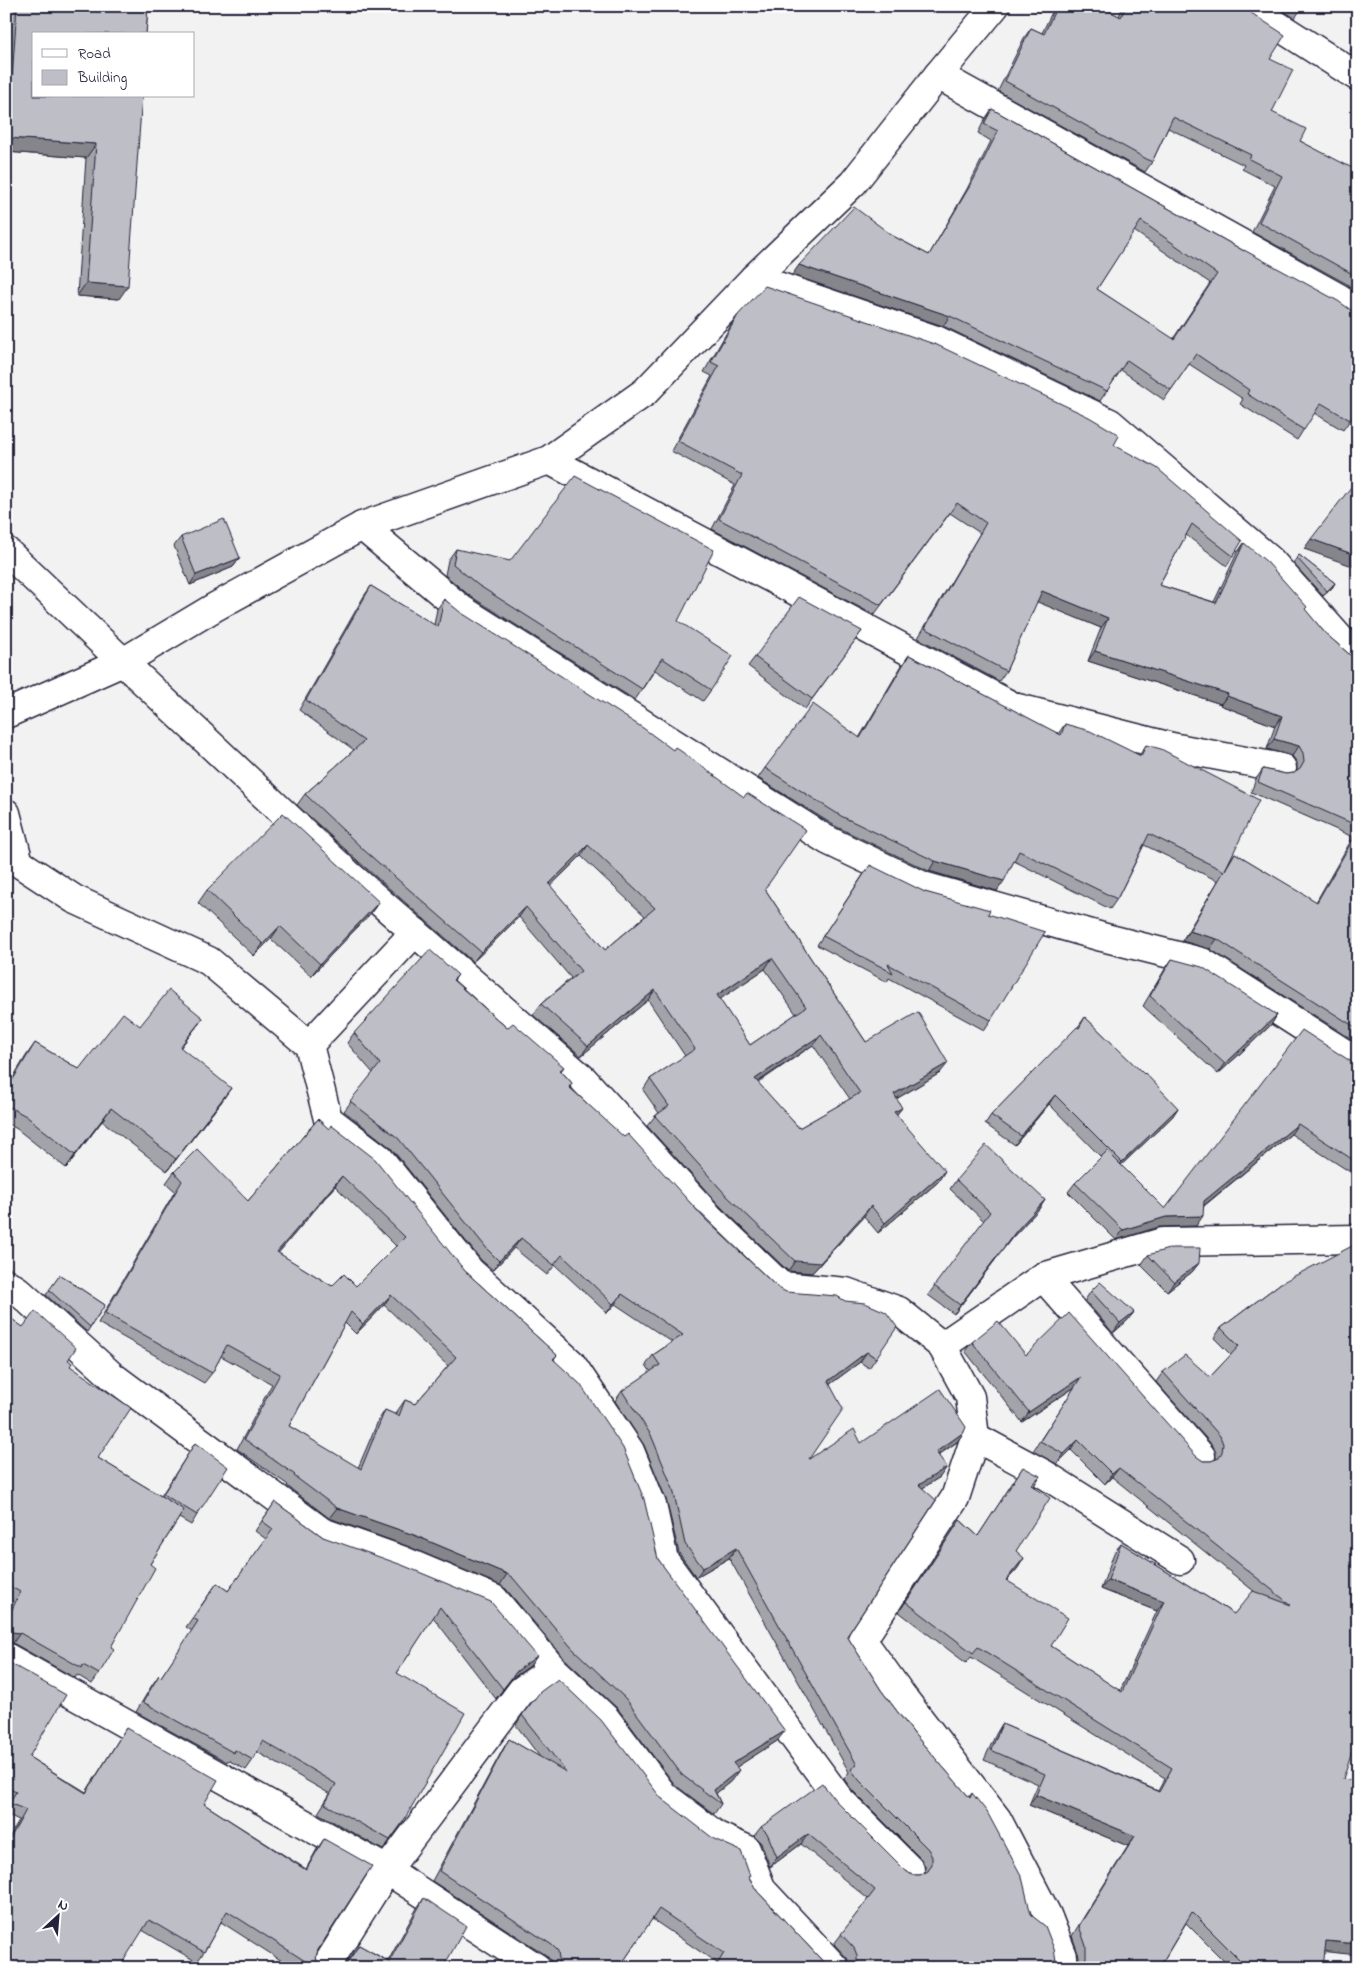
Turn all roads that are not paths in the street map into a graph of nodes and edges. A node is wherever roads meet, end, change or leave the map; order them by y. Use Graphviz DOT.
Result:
graph roads {
  1 [pos="995,6"];
  2 [pos="1247,6"];
  3 [pos="938,75"];
  4 [pos="1358,77"];
  5 [pos="754,278"];
  6 [pos="1358,311"];
  7 [pos="549,460"];
  8 [pos="362,526"];
  9 [pos="6,551"];
  10 [pos="1358,660"];
  11 [pos="123,662"];
  12 [pos="6,714"];
  13 [pos="1282,768"];
  14 [pos="6,813"];
  15 [pos="414,932"];
  16 [pos="309,1045"];
  17 [pos="1358,1062"];
  18 [pos="1358,1239"];
  19 [pos="1043,1277"];
  20 [pos="6,1283"];
  21 [pos="942,1346"];
  22 [pos="975,1437"];
  23 [pos="1201,1456"];
  24 [pos="1180,1560"];
  25 [pos="6,1658"];
  26 [pos="553,1668"];
  27 [pos="387,1870"];
  28 [pos="910,1870"];
  29 [pos="325,1968"];
  30 [pos="537,1968"];
  31 [pos="835,1968"];
  32 [pos="1063,1968"];
  1 -- 3 [label="street"];
  2 -- 4 [label="street"];
  3 -- 5 [label="street"];
  3 -- 6 [label="street"];
  5 -- 7 [label="street"];
  5 -- 10 [label="street"];
  7 -- 8 [label="street"];
  7 -- 13 [label="street"];
  8 -- 11 [label="street"];
  8 -- 17 [label="street"];
  9 -- 11 [label="street"];
  11 -- 12 [label="street"];
  11 -- 15 [label="street"];
  14 -- 16 [label="street"];
  15 -- 16 [label="street"];
  15 -- 21 [label="street"];
  16 -- 28 [label="street"];
  18 -- 19 [label="street"];
  19 -- 21 [label="street"];
  19 -- 23 [label="street"];
  20 -- 26 [label="street"];
  21 -- 22 [label="street"];
  22 -- 24 [label="street"];
  22 -- 32 [label="street"];
  25 -- 27 [label="street"];
  26 -- 27 [label="street"];
  26 -- 31 [label="street"];
  27 -- 29 [label="street"];
  27 -- 30 [label="street"];
}
